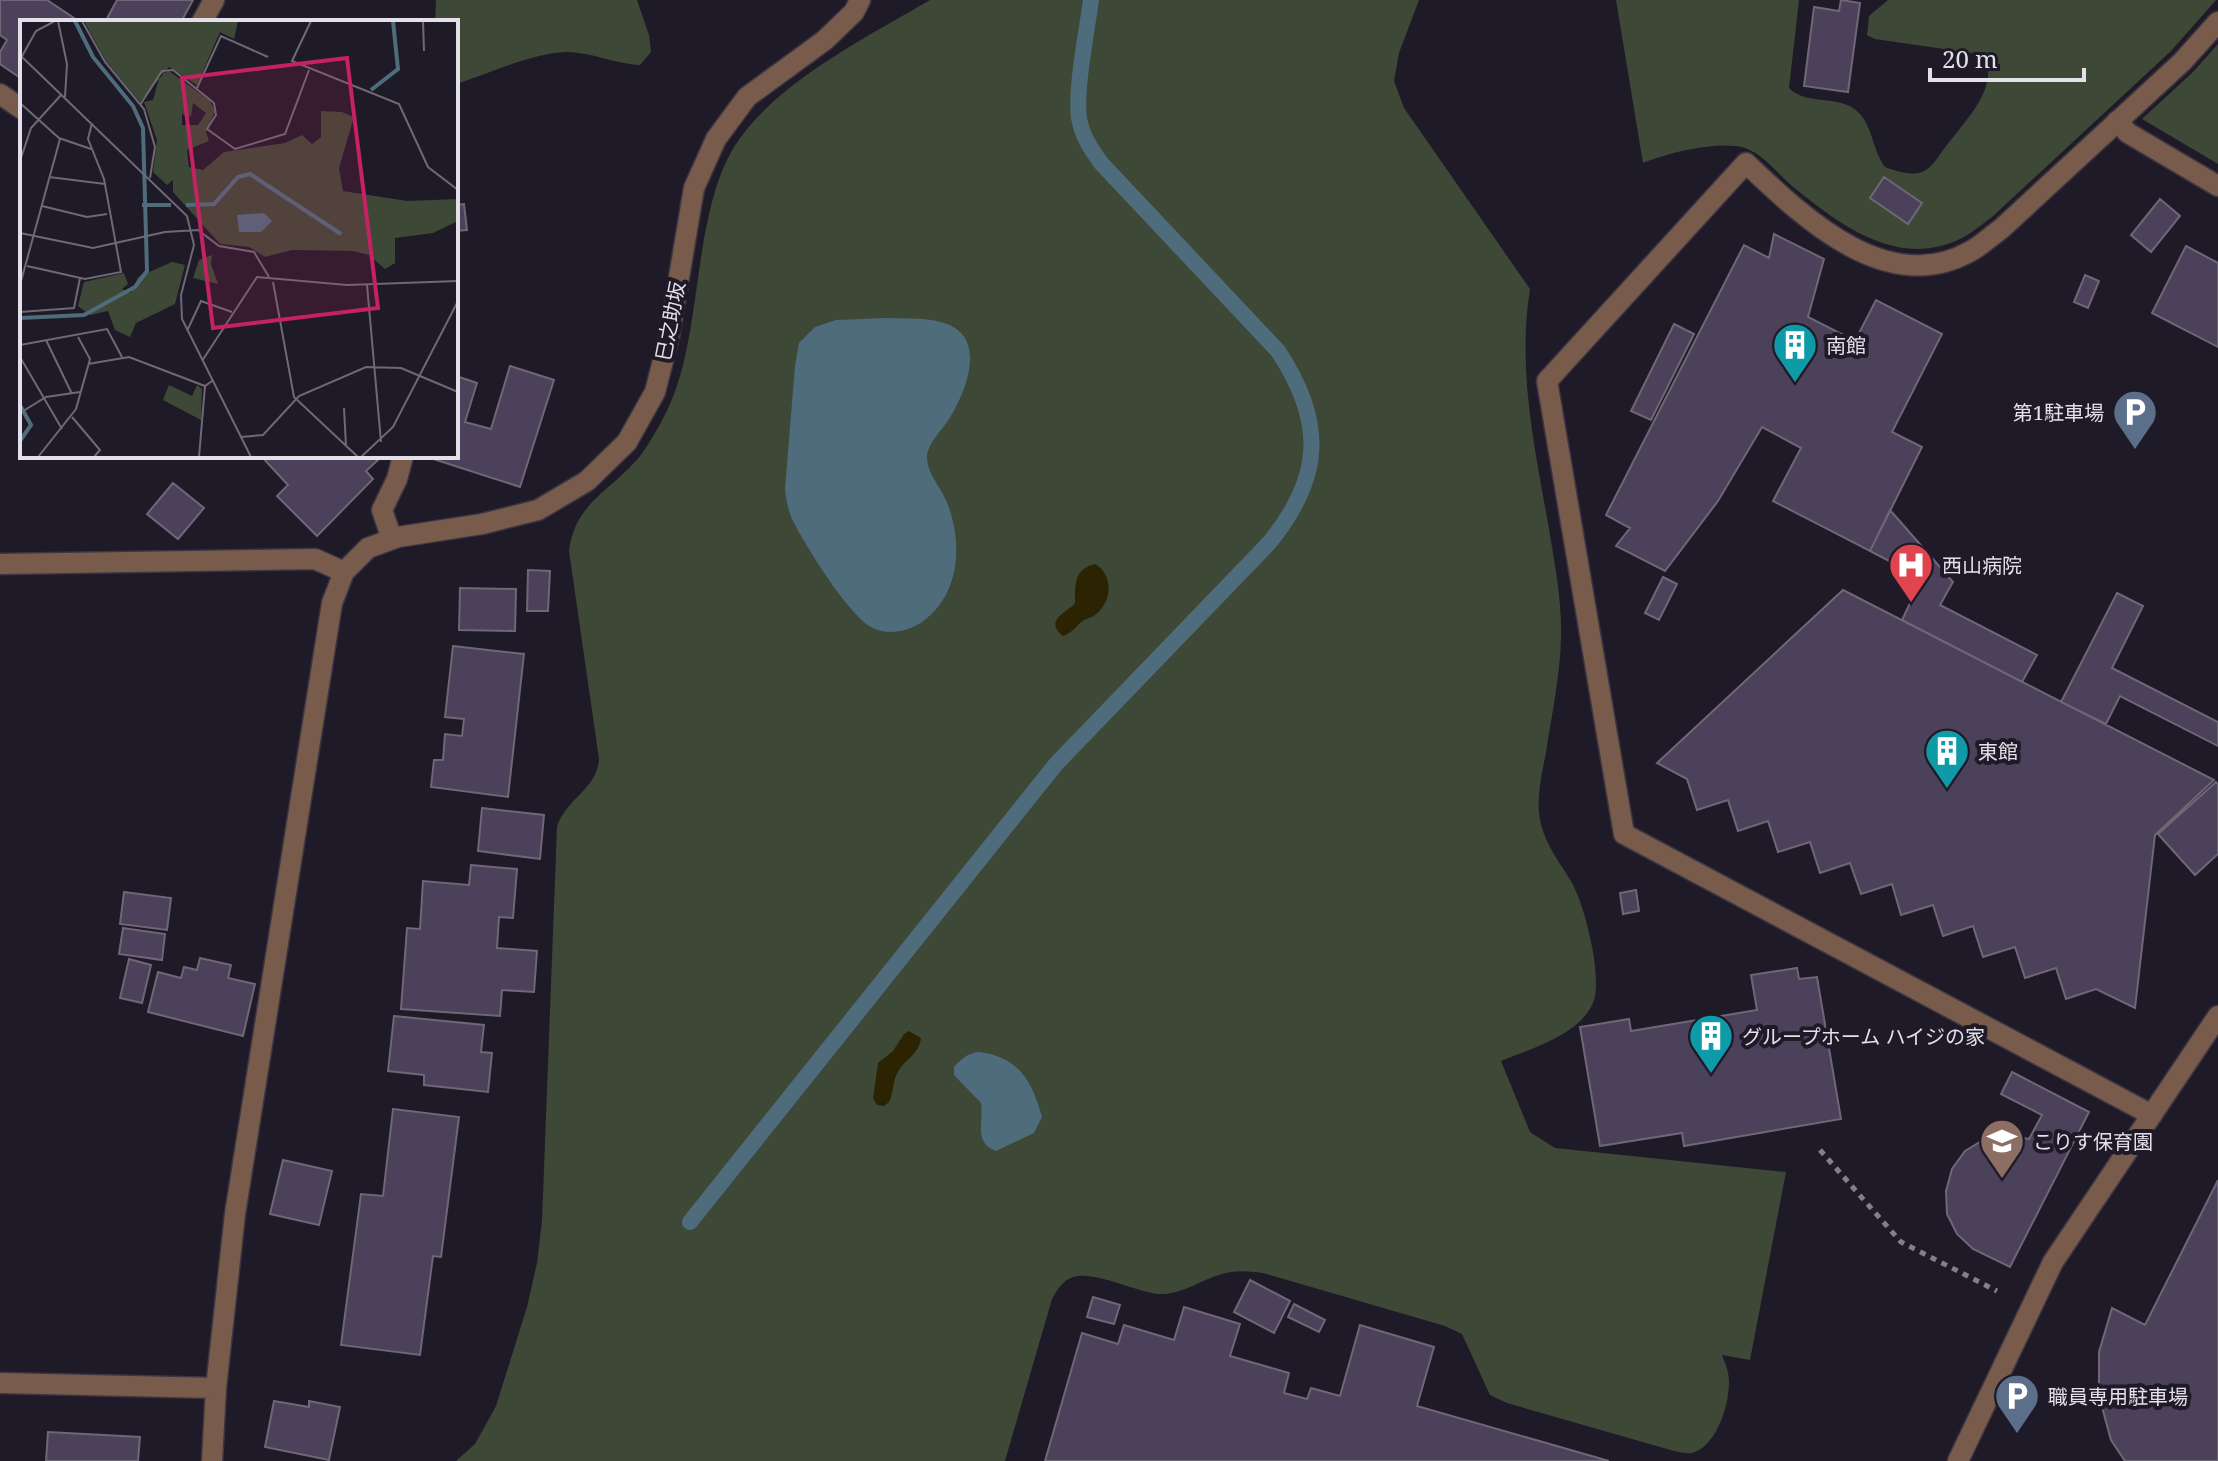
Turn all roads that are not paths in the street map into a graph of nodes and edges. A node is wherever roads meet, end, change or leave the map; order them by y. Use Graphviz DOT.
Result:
graph roads {
  1 [pos="214,0"];
  2 [pos="860,0"];
  3 [pos="203,20"];
  4 [pos="2218,22"];
  5 [pos="0,94"];
  6 [pos="20,108"];
  7 [pos="2117,121"];
  8 [pos="2218,186"];
  9 [pos="402,458"];
  10 [pos="392,539"];
  11 [pos="0,564"];
  12 [pos="344,572"];
  13 [pos="2218,1016"];
  14 [pos="2152,1115"];
  15 [pos="0,1383"];
  16 [pos="216,1388"];
  17 [pos="212,1461"];
  18 [pos="1958,1461"];
  1 -- 3 [label="street"];
  2 -- 10 [label="street, 巳之助坂"];
  4 -- 7 [label="street"];
  5 -- 6 [label="street"];
  7 -- 8 [label="street"];
  7 -- 14 [label="street"];
  9 -- 10 [label="street"];
  10 -- 12 [label="street, 巳之助坂"];
  11 -- 12 [label="street"];
  12 -- 16 [label="street"];
  13 -- 14 [label="street"];
  14 -- 18 [label="street"];
  15 -- 16 [label="street"];
  16 -- 17 [label="street"];
}
